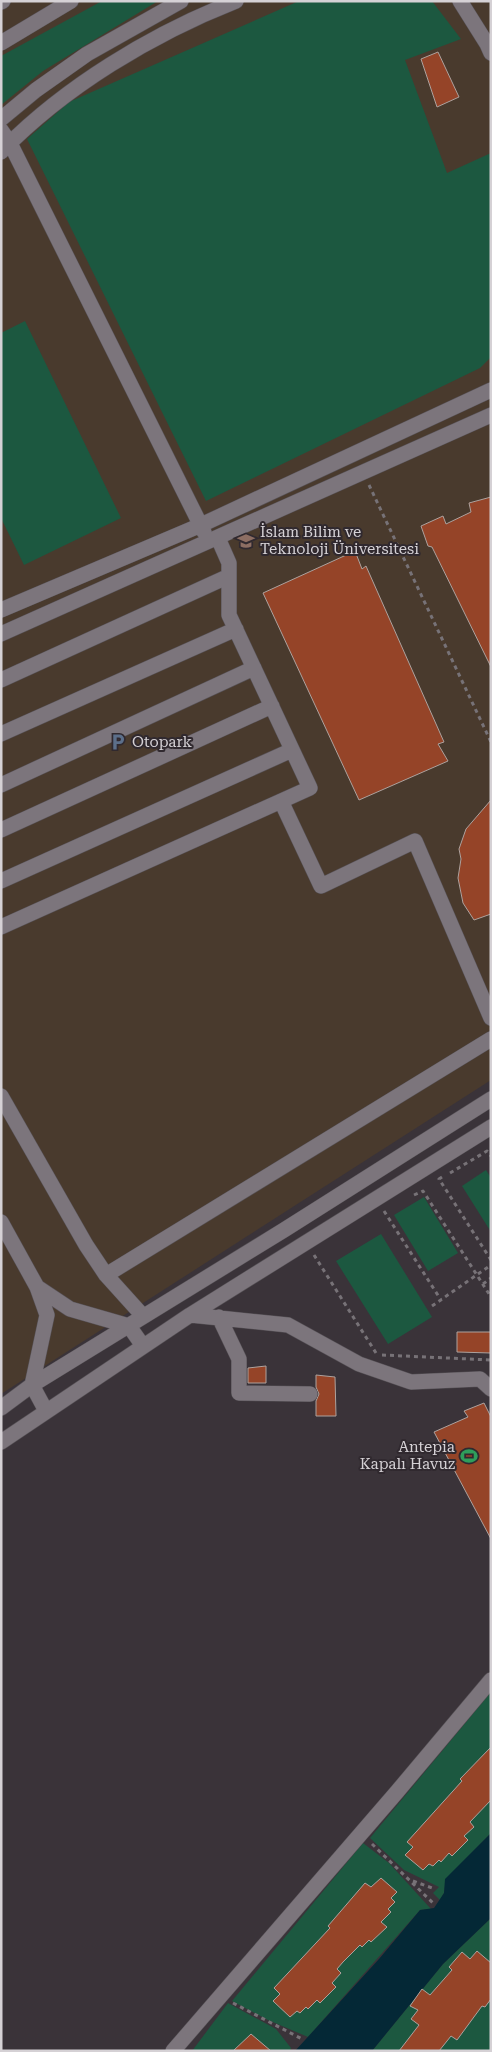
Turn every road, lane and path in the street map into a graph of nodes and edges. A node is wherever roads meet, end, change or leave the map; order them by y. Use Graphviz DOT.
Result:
graph roads {
  1 [pos="71,1"];
  2 [pos="181,1"];
  3 [pos="236,1"];
  4 [pos="460,1"];
  5 [pos="1,43"];
  6 [pos="491,53"];
  7 [pos="1,119"];
  8 [pos="1,130"];
  9 [pos="6,147"];
  10 [pos="491,390"];
  11 [pos="491,415"];
  12 [pos="363,472"];
  13 [pos="200,525"];
  14 [pos="214,540"];
  15 [pos="229,576"];
  16 [pos="1,610"];
  17 [pos="236,629"];
  18 [pos="1,634"];
  19 [pos="254,668"];
  20 [pos="1,680"];
  21 [pos="272,706"];
  22 [pos="1,734"];
  23 [pos="491,742"];
  24 [pos="292,750"];
  25 [pos="1,785"];
  26 [pos="281,801"];
  27 [pos="1,830"];
  28 [pos="1,881"];
  29 [pos="1,927"];
  30 [pos="491,1018"];
  31 [pos="491,1039"];
  32 [pos="1,1096"];
  33 [pos="491,1099"];
  34 [pos="491,1127"];
  35 [pos="491,1156"];
  36 [pos="407,1199"];
  37 [pos="391,1208"];
  38 [pos="1,1222"];
  39 [pos="306,1242"];
  40 [pos="491,1260"];
  41 [pos="491,1265"];
  42 [pos="477,1274"];
  43 [pos="106,1275"];
  44 [pos="491,1278"];
  45 [pos="483,1284"];
  46 [pos="37,1287"];
  47 [pos="491,1297"];
  48 [pos="442,1300"];
  49 [pos="432,1306"];
  50 [pos="190,1315"];
  51 [pos="143,1316"];
  52 [pos="219,1318"];
  53 [pos="129,1326"];
  54 [pos="142,1346"];
  55 [pos="491,1360"];
  56 [pos="487,1383"];
  57 [pos="32,1385"];
  58 [pos="310,1394"];
  59 [pos="1,1408"];
  60 [pos="46,1411"];
  61 [pos="1,1442"];
  62 [pos="491,1680"];
  63 [pos="360,1834"];
  64 [pos="410,1880"];
  65 [pos="432,1888"];
  66 [pos="433,1903"];
  67 [pos="222,1993"];
  68 [pos="302,2039"];
  69 [pos="173,2051"];
  1 -- 5 [label="street"];
  2 -- 7 [label="street"];
  3 -- 9 [label="street"];
  4 -- 6 [label="street"];
  8 -- 9 [label="street"];
  9 -- 13 [label="street"];
  10 -- 13 [label="street"];
  11 -- 12 [label="street"];
  12 -- 14 [label="street"];
  12 -- 23 [label="path"];
  13 -- 14 [label="street"];
  13 -- 16 [label="street"];
  14 -- 15 [label="street"];
  14 -- 18 [label="street"];
  15 -- 17 [label="street"];
  15 -- 20 [label="street"];
  17 -- 19 [label="street"];
  17 -- 22 [label="street"];
  19 -- 21 [label="street"];
  19 -- 25 [label="street"];
  21 -- 24 [label="street"];
  21 -- 27 [label="street"];
  24 -- 26 [label="street"];
  24 -- 28 [label="street"];
  26 -- 29 [label="street"];
  26 -- 30 [label="street"];
  31 -- 43 [label="street"];
  32 -- 43 [label="street"];
  33 -- 51 [label="street"];
  34 -- 39 [label="street"];
  35 -- 40 [label="path"];
  36 -- 42 [label="path"];
  37 -- 48 [label="path"];
  38 -- 46 [label="street"];
  39 -- 50 [label="street"];
  39 -- 55 [label="path"];
  41 -- 42 [label="path"];
  42 -- 45 [label="path"];
  42 -- 48 [label="path"];
  43 -- 51 [label="street"];
  44 -- 45 [label="path"];
  45 -- 47 [label="path"];
  46 -- 53 [label="street"];
  46 -- 57 [label="street"];
  48 -- 49 [label="path"];
  50 -- 52 [label="street"];
  50 -- 54 [label="street"];
  51 -- 53 [label="street"];
  52 -- 56 [label="street"];
  52 -- 58 [label="street"];
  53 -- 54 [label="street"];
  53 -- 57 [label="street"];
  54 -- 60 [label="street"];
  57 -- 59 [label="street"];
  57 -- 60 [label="street"];
  60 -- 61 [label="street"];
  62 -- 63 [label="street"];
  63 -- 64 [label="path"];
  63 -- 67 [label="street"];
  64 -- 65 [label="path"];
  64 -- 66 [label="path"];
  67 -- 68 [label="path"];
  67 -- 69 [label="street"];
}
